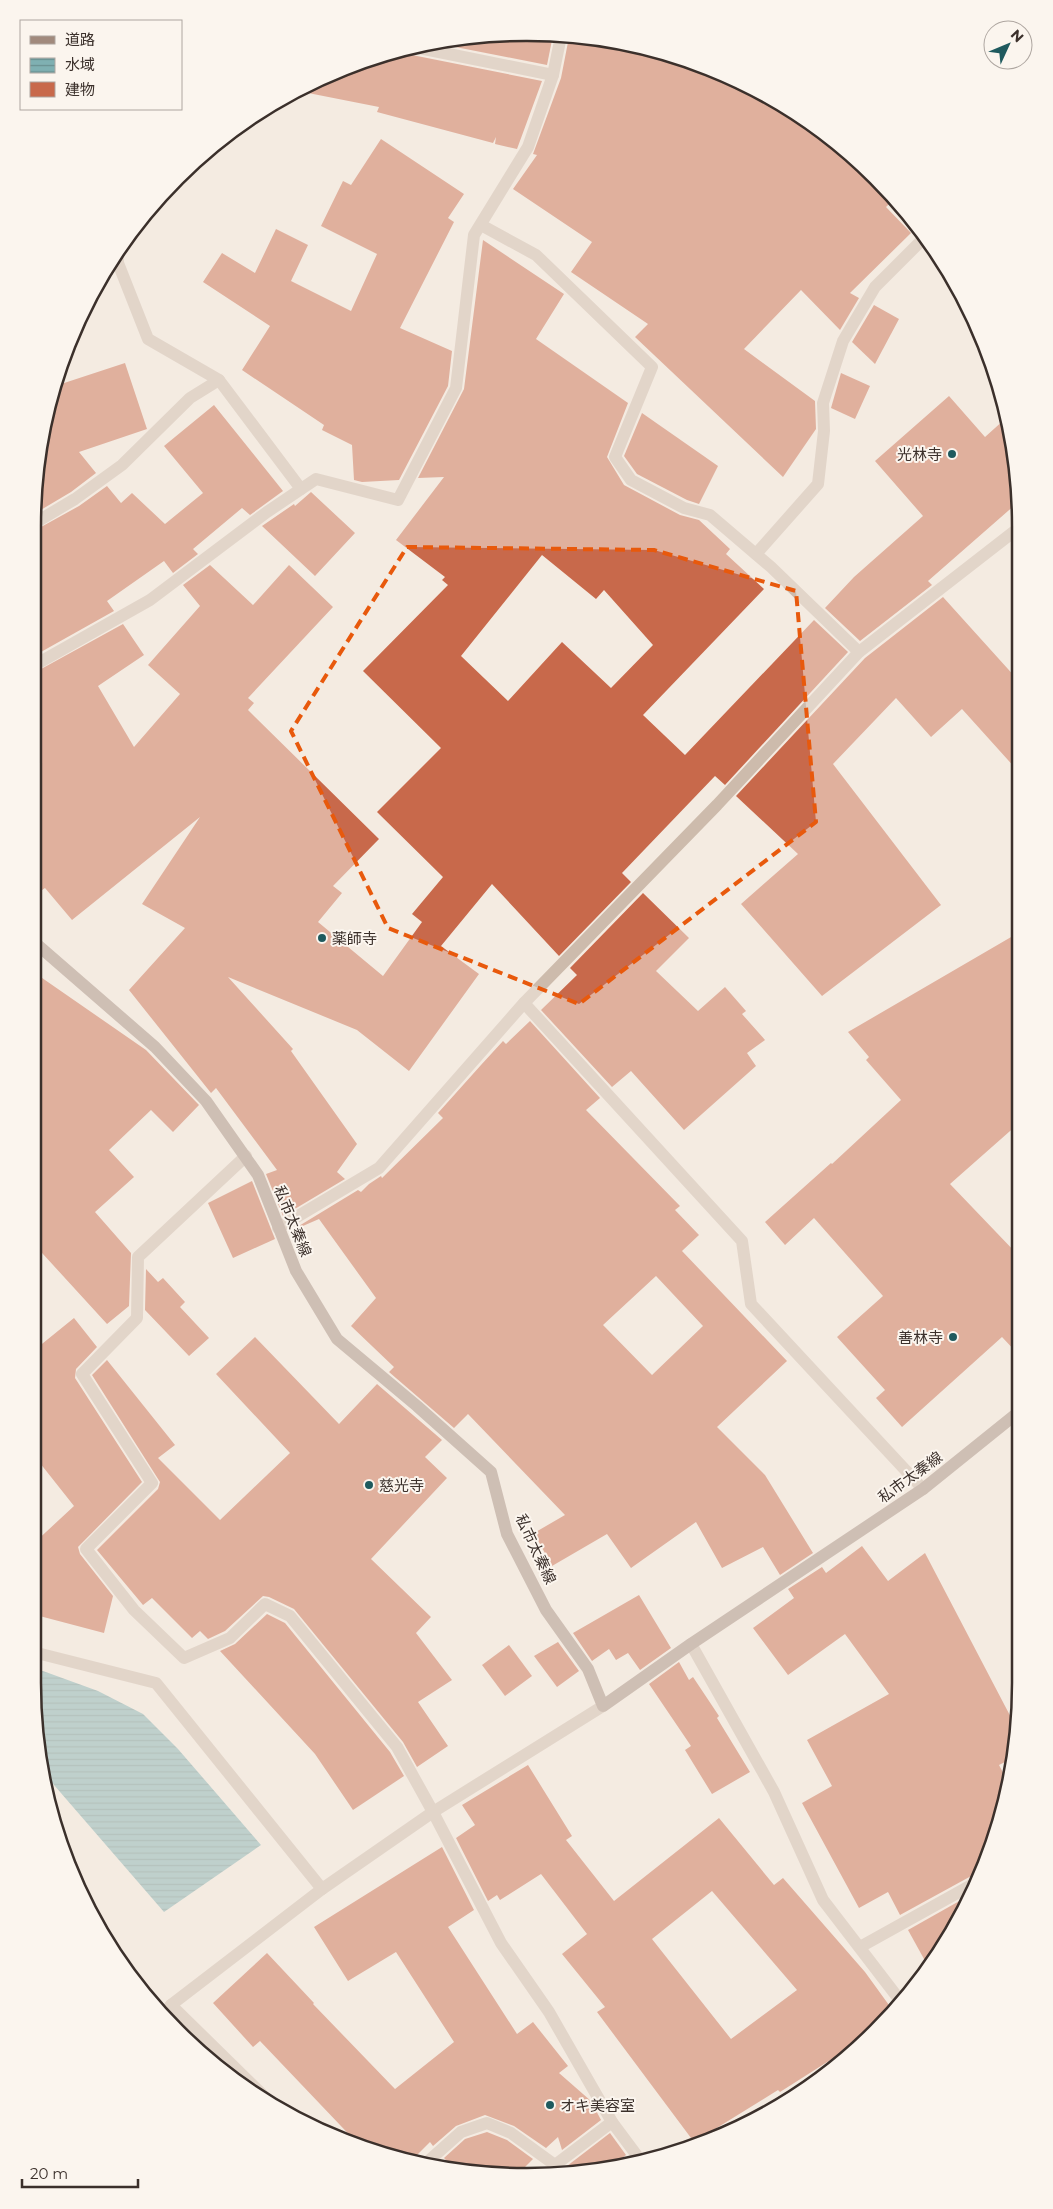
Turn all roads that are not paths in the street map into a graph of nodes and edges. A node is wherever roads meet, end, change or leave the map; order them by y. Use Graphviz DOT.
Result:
graph roads {
  1 [pos="559,42"];
  2 [pos="433,51"];
  3 [pos="553,75"];
  4 [pos="481,225"];
  5 [pos="919,242"];
  6 [pos="120,262"];
  7 [pos="219,380"];
  8 [pos="301,489"];
  9 [pos="41,519"];
  10 [pos="1012,533"];
  11 [pos="756,554"];
  12 [pos="859,652"];
  13 [pos="41,661"];
  14 [pos="41,949"];
  15 [pos="524,1003"];
  16 [pos="246,1156"];
  17 [pos="278,1228"];
  18 [pos="1012,1418"];
  19 [pos="923,1490"];
  20 [pos="692,1644"];
  21 [pos="41,1654"];
  22 [pos="603,1706"];
  23 [pos="433,1812"];
  24 [pos="966,1888"];
  25 [pos="322,1889"];
  26 [pos="860,1947"];
  27 [pos="896,1996"];
  28 [pos="168,2009"];
  29 [pos="176,2018"];
  30 [pos="223,2060"];
  31 [pos="612,2122"];
  32 [pos="637,2154"];
  33 [pos="432,2158"];
  34 [pos="553,2167"];
  35 [pos="557,2167"];
  1 -- 3 [label="street"];
  2 -- 3 [label="street"];
  3 -- 4 [label="street"];
  4 -- 8 [label="street"];
  4 -- 11 [label="street"];
  5 -- 11 [label="street"];
  6 -- 7 [label="street"];
  7 -- 8 [label="street"];
  7 -- 9 [label="street"];
  8 -- 13 [label="street"];
  10 -- 12 [label="street"];
  11 -- 12 [label="street"];
  12 -- 15 [label="street"];
  14 -- 16 [label="main road, 私市太秦線"];
  15 -- 17 [label="street"];
  15 -- 19 [label="street"];
  16 -- 17 [label="main road, 私市太秦線"];
  16 -- 23 [label="street"];
  17 -- 22 [label="main road, 私市太秦線"];
  18 -- 19 [label="main road, 私市太秦線"];
  19 -- 20 [label="main road, 私市太秦線"];
  20 -- 22 [label="main road, 私市太秦線"];
  20 -- 26 [label="street"];
  21 -- 25 [label="street"];
  22 -- 23 [label="street"];
  23 -- 25 [label="street"];
  23 -- 31 [label="street"];
  24 -- 26 [label="street"];
  25 -- 28 [label="street"];
  26 -- 27 [label="street"];
  29 -- 30 [label="street"];
  31 -- 32 [label="street"];
  31 -- 35 [label="street"];
  33 -- 34 [label="street"];
}
